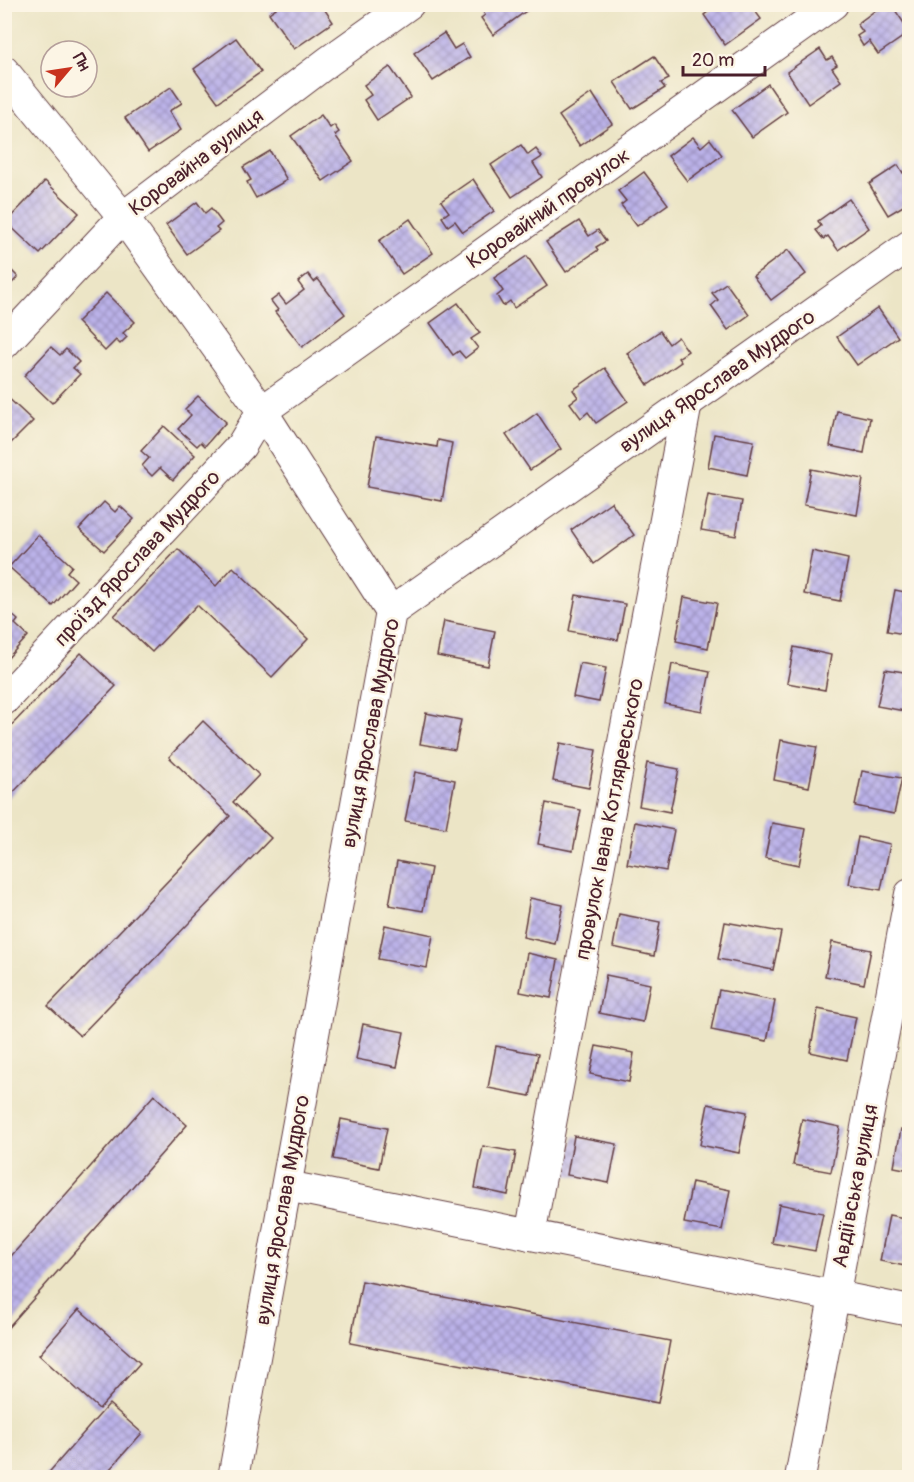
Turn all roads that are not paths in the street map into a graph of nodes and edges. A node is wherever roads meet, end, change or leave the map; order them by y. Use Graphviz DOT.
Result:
graph roads {
  1 [pos="409,4"];
  2 [pos="833,4"];
  3 [pos="4,71"];
  4 [pos="123,217"];
  5 [pos="909,245"];
  6 [pos="4,344"];
  7 [pos="687,403"];
  8 [pos="262,411"];
  9 [pos="391,612"];
  10 [pos="4,700"];
  11 [pos="909,894"];
  12 [pos="287,1186"];
  13 [pos="530,1234"];
  14 [pos="834,1296"];
  15 [pos="909,1311"];
  16 [pos="233,1478"];
  17 [pos="801,1478"];
  1 -- 4 [label="street, Коровайна вулиця"];
  2 -- 8 [label="street, Коровайний провулок"];
  3 -- 4 [label="street"];
  4 -- 6 [label="street, Коровайна вулиця"];
  4 -- 8 [label="street"];
  5 -- 7 [label="street, вулиця Ярослава Мудрого"];
  7 -- 9 [label="street, вулиця Ярослава Мудрого"];
  7 -- 13 [label="street, провулок Івана Котляревського"];
  8 -- 9 [label="street"];
  8 -- 10 [label="street, проїзд Ярослава Мудрого"];
  9 -- 12 [label="street, вулиця Ярослава Мудрого"];
  11 -- 14 [label="street, Авдіївська вулиця"];
  12 -- 13 [label="street"];
  12 -- 16 [label="street, вулиця Ярослава Мудрого"];
  13 -- 14 [label="street"];
  14 -- 15 [label="street"];
  14 -- 17 [label="street, Авдіївська вулиця"];
}
